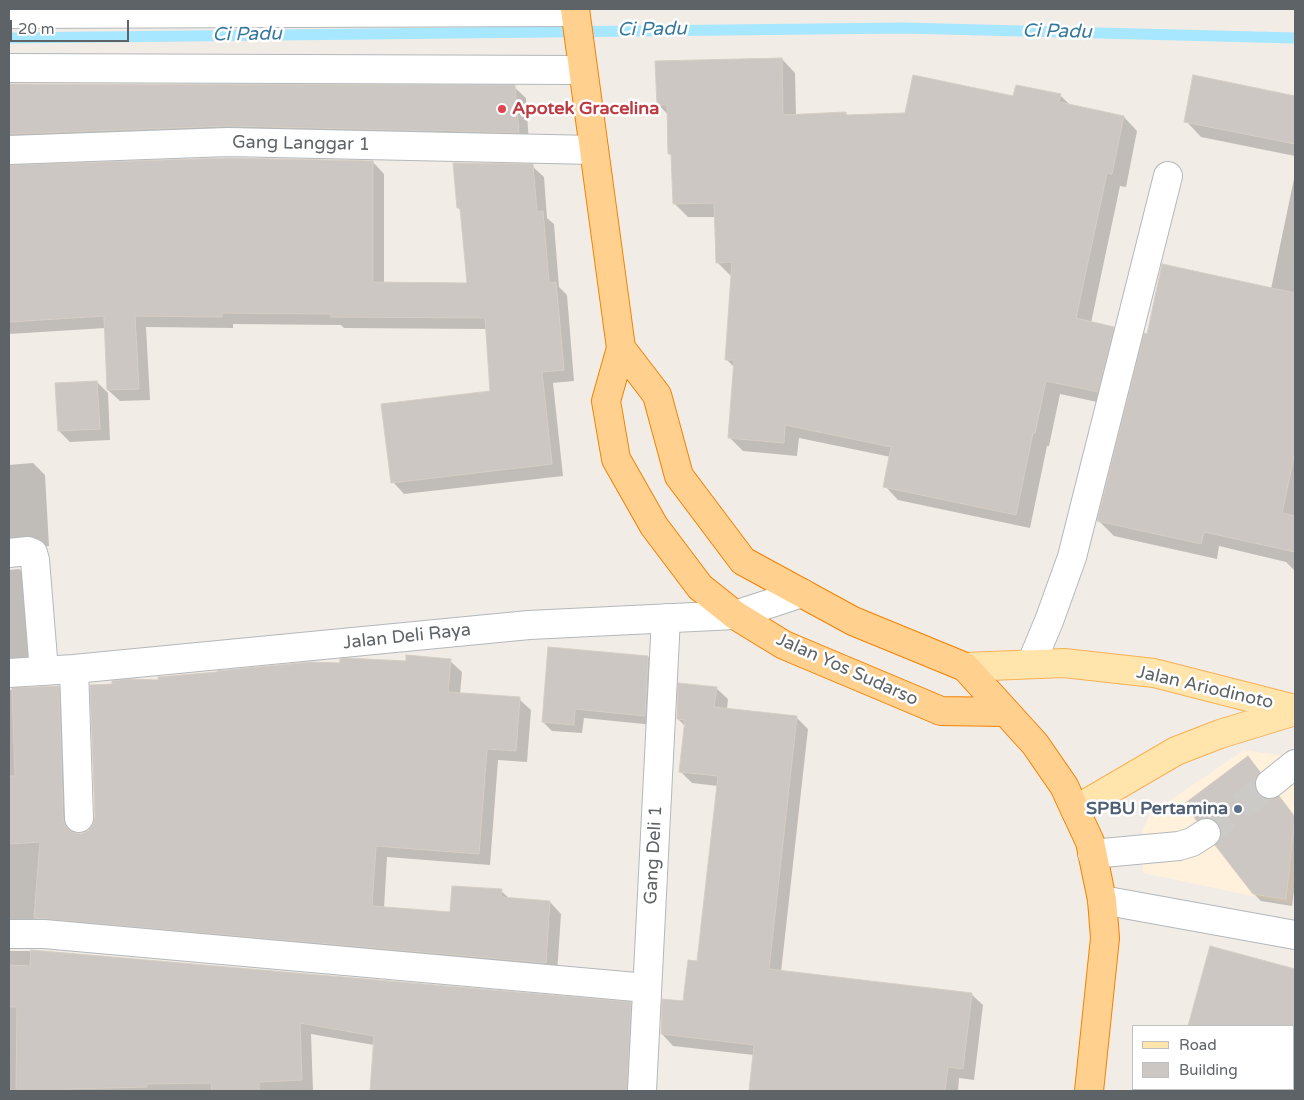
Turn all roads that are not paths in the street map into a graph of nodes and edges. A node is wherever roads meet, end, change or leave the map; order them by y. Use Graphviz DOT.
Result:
graph roads {
  1 [pos="575,10"];
  2 [pos="9,14"];
  3 [pos="9,68"];
  4 [pos="582,70"];
  5 [pos="9,150"];
  6 [pos="594,150"];
  7 [pos="1168,176"];
  8 [pos="621,348"];
  9 [pos="9,553"];
  10 [pos="802,593"];
  11 [pos="735,615"];
  12 [pos="666,618"];
  13 [pos="1031,664"];
  14 [pos="965,667"];
  15 [pos="74,669"];
  16 [pos="44,671"];
  17 [pos="9,673"];
  18 [pos="1295,710"];
  19 [pos="1005,712"];
  20 [pos="1295,764"];
  21 [pos="1270,784"];
  22 [pos="1075,810"];
  23 [pos="79,818"];
  24 [pos="1206,833"];
  25 [pos="1092,854"];
  26 [pos="1102,900"];
  27 [pos="9,934"];
  28 [pos="1295,935"];
  29 [pos="647,988"];
  30 [pos="642,1091"];
  31 [pos="1089,1091"];
  1 -- 2 [label="street"];
  1 -- 4 [label="highway, Jalan Yos Sudarso"];
  3 -- 4 [label="street"];
  4 -- 6 [label="highway, Jalan Yos Sudarso"];
  5 -- 6 [label="street, Gang Langgar 1"];
  6 -- 8 [label="highway, Jalan Yos Sudarso"];
  7 -- 13 [label="street"];
  8 -- 10 [label="highway, Jalan Yos Sudarso"];
  8 -- 11 [label="highway, Jalan Yos Sudarso"];
  9 -- 16 [label="street"];
  10 -- 11 [label="street, Jalan Deli Raya"];
  10 -- 14 [label="highway, Jalan Yos Sudarso"];
  11 -- 12 [label="street, Jalan Deli Raya"];
  11 -- 19 [label="highway, Jalan Yos Sudarso"];
  12 -- 15 [label="street, Jalan Deli Raya"];
  12 -- 29 [label="street, Gang Deli 1"];
  13 -- 14 [label="main road, Jalan Ariodinoto"];
  13 -- 18 [label="main road, Jalan Ariodinoto"];
  14 -- 19 [label="highway, Jalan Yos Sudarso"];
  15 -- 16 [label="street, Jalan Deli Raya"];
  15 -- 23 [label="street"];
  16 -- 17 [label="street, Jalan Deli Raya"];
  18 -- 22 [label="main road, Jalan Ariodinoto"];
  19 -- 22 [label="highway, Jalan Yos Sudarso"];
  20 -- 21 [label="street"];
  22 -- 25 [label="highway, Jalan Yos Sudarso"];
  24 -- 25 [label="street"];
  25 -- 26 [label="highway, Jalan Yos Sudarso"];
  26 -- 28 [label="street"];
  26 -- 31 [label="highway, Jalan Yos Sudarso"];
  27 -- 29 [label="street"];
  29 -- 30 [label="street, Gang Deli 1"];
}
